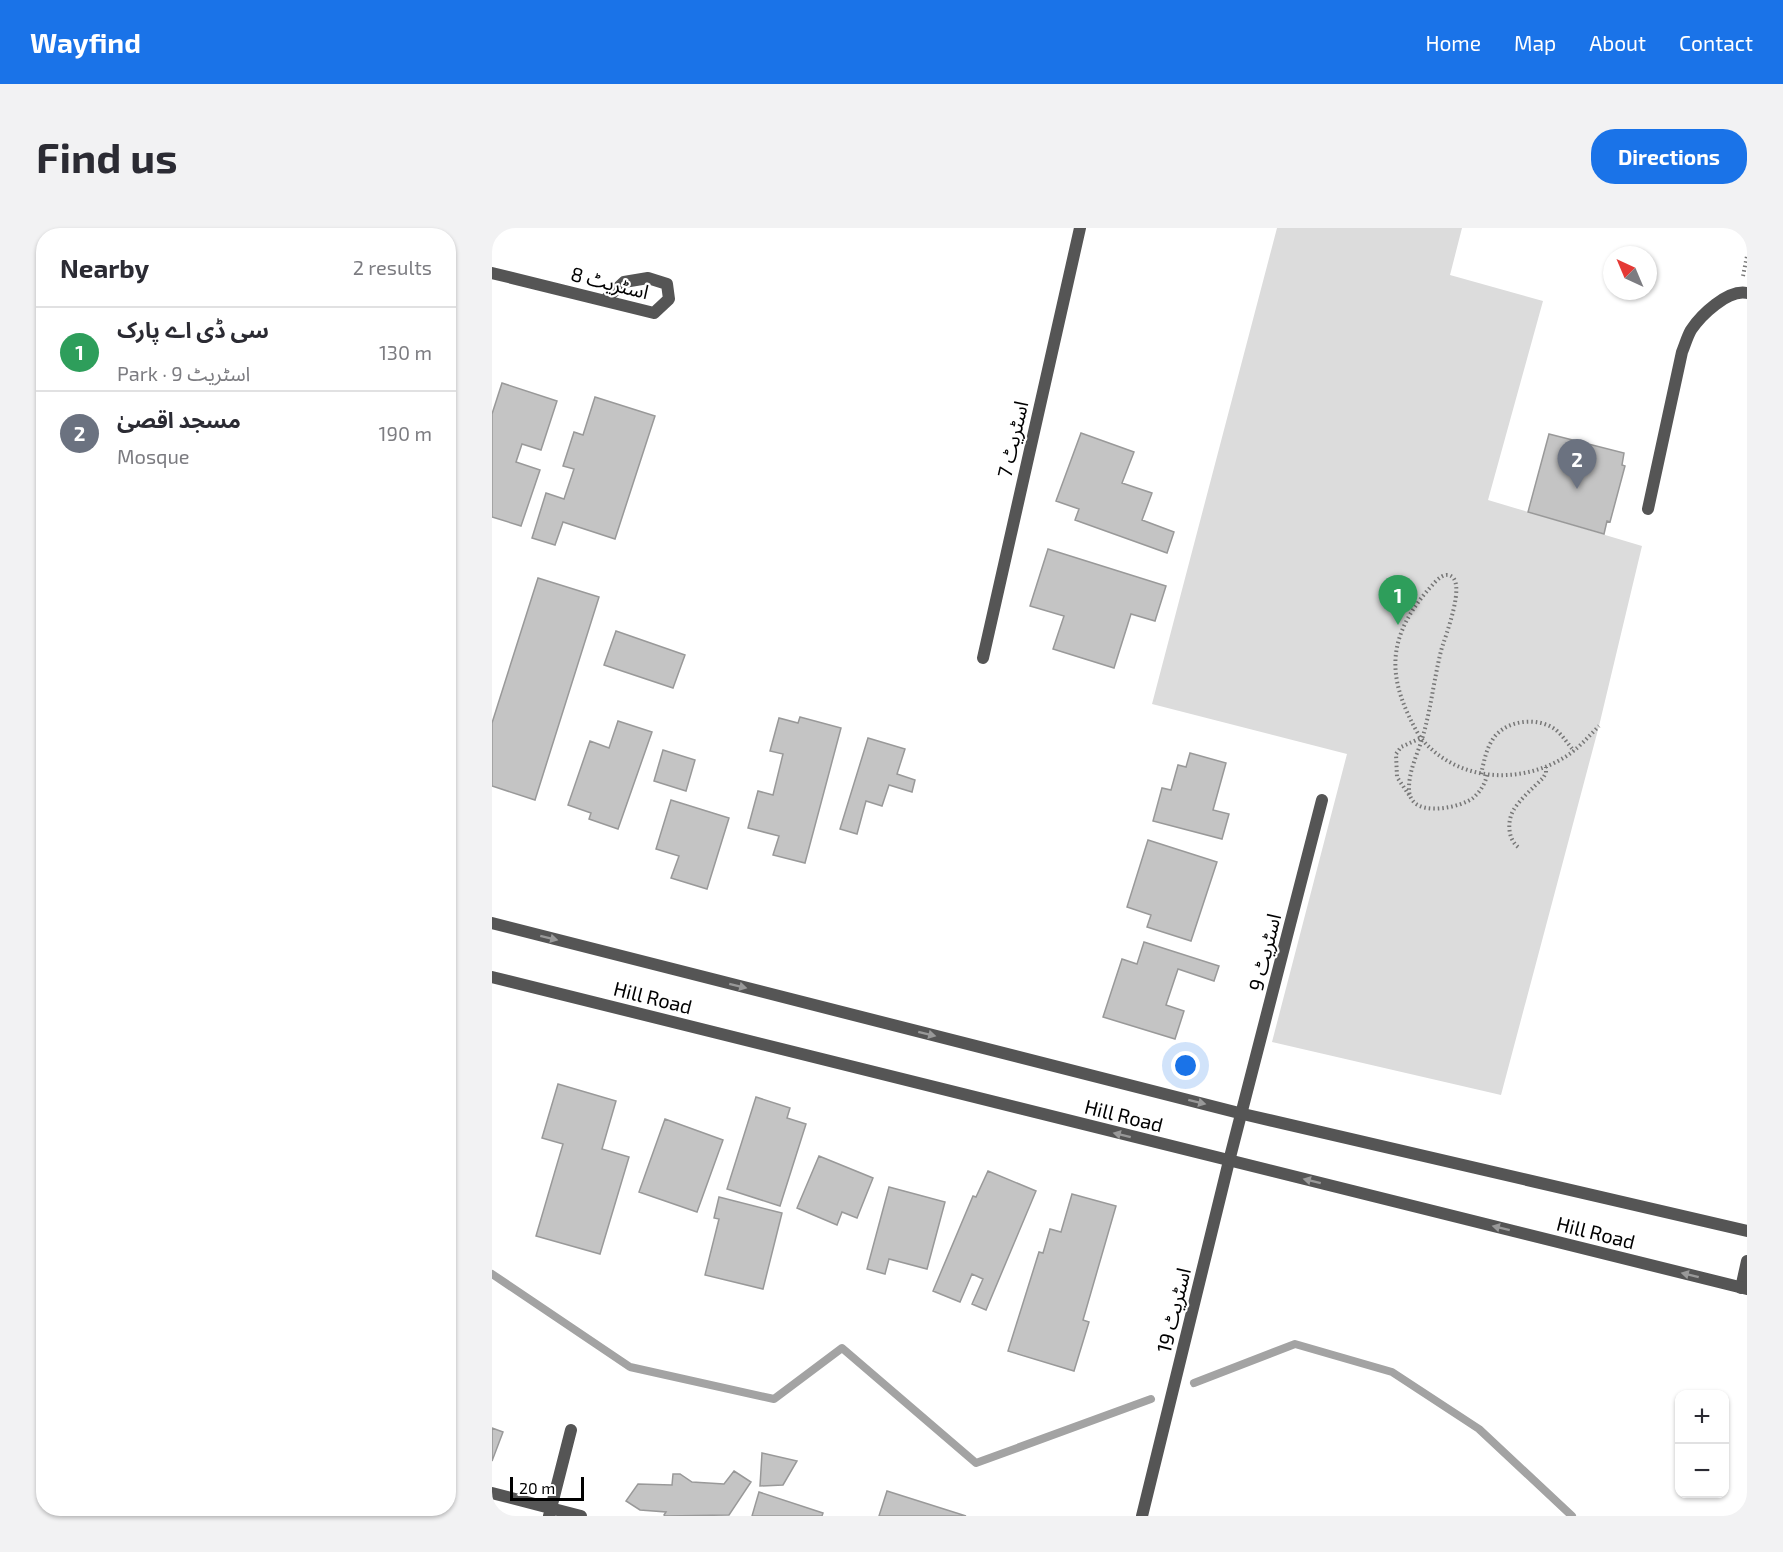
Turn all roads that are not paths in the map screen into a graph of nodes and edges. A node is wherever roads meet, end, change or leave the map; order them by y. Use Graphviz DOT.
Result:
graph roads {
  1 [pos="1080,228"];
  2 [pos="492,273"];
  3 [pos="1747,293"];
  4 [pos="607,298"];
  5 [pos="1648,509"];
  6 [pos="983,658"];
  7 [pos="1322,800"];
  8 [pos="492,923"];
  9 [pos="492,977"];
  10 [pos="1243,1114"];
  11 [pos="1229,1161"];
  12 [pos="1747,1231"];
  13 [pos="1747,1261"];
  14 [pos="1744,1289"];
  15 [pos="571,1430"];
  16 [pos="492,1494"];
  17 [pos="550,1512"];
  18 [pos="581,1516"];
  19 [pos="1142,1516"];
  1 -- 6 [label="street, اسٹریٹ 7"];
  2 -- 4 [label="street, اسٹریٹ 8"];
  3 -- 5 [label="street"];
  7 -- 10 [label="street, اسٹریٹ 9"];
  8 -- 10 [label="street, Hill Road, one-way"];
  11 -- 9 [label="street, Hill Road, one-way"];
  10 -- 11 [label="street, اسٹریٹ 19"];
  10 -- 12 [label="street, Hill Road"];
  14 -- 11 [label="street, Hill Road, one-way"];
  11 -- 19 [label="street, اسٹریٹ 19"];
  13 -- 14 [label="street"];
  15 -- 17 [label="street"];
  16 -- 17 [label="street"];
  17 -- 18 [label="street"];
}
